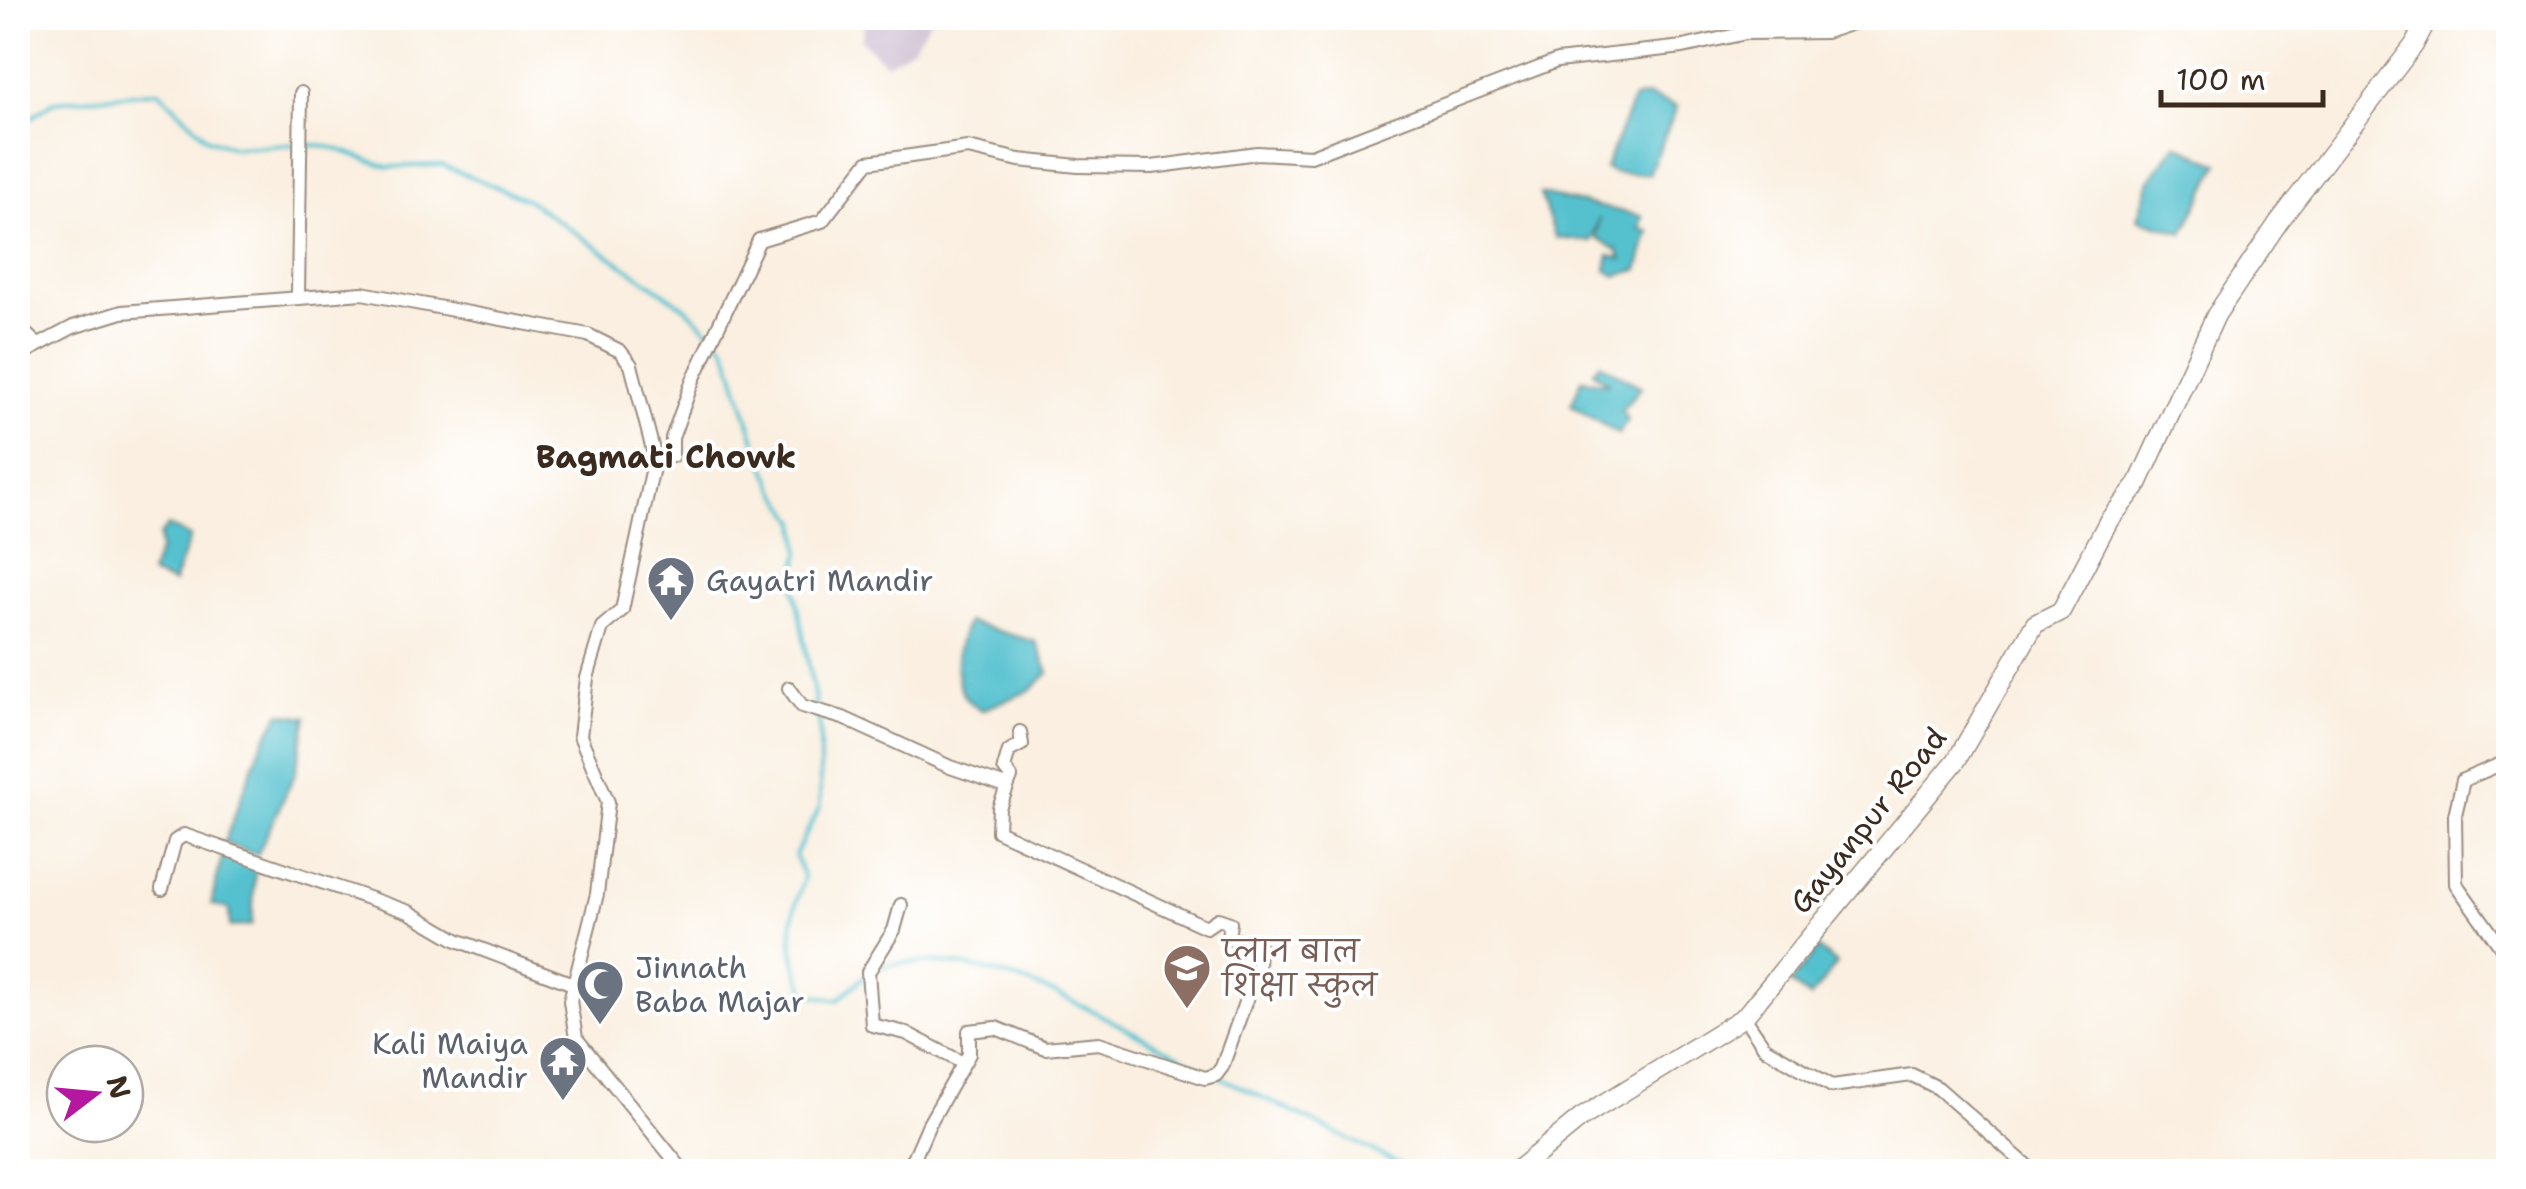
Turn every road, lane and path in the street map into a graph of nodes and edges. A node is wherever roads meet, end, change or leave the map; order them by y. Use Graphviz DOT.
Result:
graph roads {
  1 [pos="1868,18"];
  2 [pos="2428,18"];
  3 [pos="301,94"];
  4 [pos="298,295"];
  5 [pos="18,326"];
  6 [pos="38,345"];
  7 [pos="18,356"];
  8 [pos="656,458"];
  9 [pos="789,688"];
  10 [pos="1020,732"];
  11 [pos="2508,761"];
  12 [pos="1006,786"];
  13 [pos="162,889"];
  14 [pos="901,905"];
  15 [pos="2508,958"];
  16 [pos="573,984"];
  17 [pos="1744,1017"];
  18 [pos="963,1064"];
  19 [pos="684,1172"];
  20 [pos="908,1172"];
  21 [pos="1514,1172"];
  22 [pos="2034,1172"];
  1 -- 8 [label="street"];
  2 -- 17 [label="street, Gayanpur Road"];
  3 -- 4 [label="street"];
  4 -- 6 [label="street"];
  4 -- 8 [label="street"];
  5 -- 6 [label="street"];
  6 -- 7 [label="street"];
  8 -- 16 [label="street"];
  9 -- 12 [label="street"];
  10 -- 12 [label="street"];
  11 -- 15 [label="street"];
  12 -- 18 [label="street"];
  13 -- 16 [label="street"];
  14 -- 18 [label="street"];
  16 -- 19 [label="street"];
  17 -- 21 [label="street, Gayanpur Road"];
  17 -- 22 [label="street"];
  18 -- 20 [label="street"];
}
